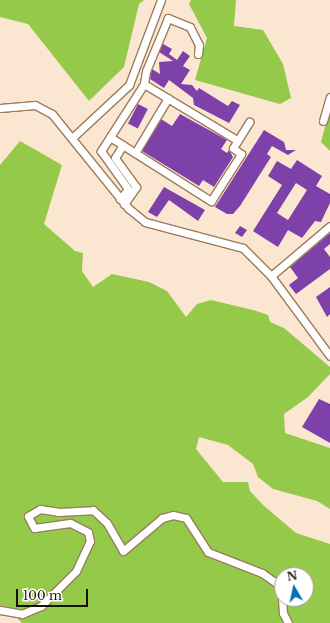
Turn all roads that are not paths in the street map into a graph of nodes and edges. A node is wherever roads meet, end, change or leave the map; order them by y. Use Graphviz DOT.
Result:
graph roads {
  1 [pos="162,0"];
  2 [pos="198,54"];
  3 [pos="144,84"];
  4 [pos="330,97"];
  5 [pos="168,98"];
  6 [pos="0,108"];
  7 [pos="323,121"];
  8 [pos="249,122"];
  9 [pos="110,137"];
  10 [pos="72,138"];
  11 [pos="237,140"];
  12 [pos="123,145"];
  13 [pos="135,153"];
  14 [pos="122,202"];
  15 [pos="330,226"];
  16 [pos="271,276"];
  17 [pos="330,356"];
  18 [pos="274,581"];
  19 [pos="283,607"];
  20 [pos="0,610"];
  21 [pos="288,623"];
  1 -- 10 [label="street"];
  2 -- 3 [label="street"];
  3 -- 5 [label="street"];
  3 -- 9 [label="street"];
  4 -- 7 [label="street"];
  5 -- 11 [label="street"];
  5 -- 13 [label="street"];
  6 -- 10 [label="street"];
  8 -- 11 [label="street"];
  9 -- 12 [label="street"];
  9 -- 14 [label="street"];
  10 -- 14 [label="street"];
  11 -- 13 [label="street"];
  12 -- 13 [label="street"];
  12 -- 14 [label="street"];
  14 -- 16 [label="street"];
  15 -- 16 [label="street"];
  16 -- 17 [label="street"];
  18 -- 20 [label="street"];
  19 -- 21 [label="street"];
}
